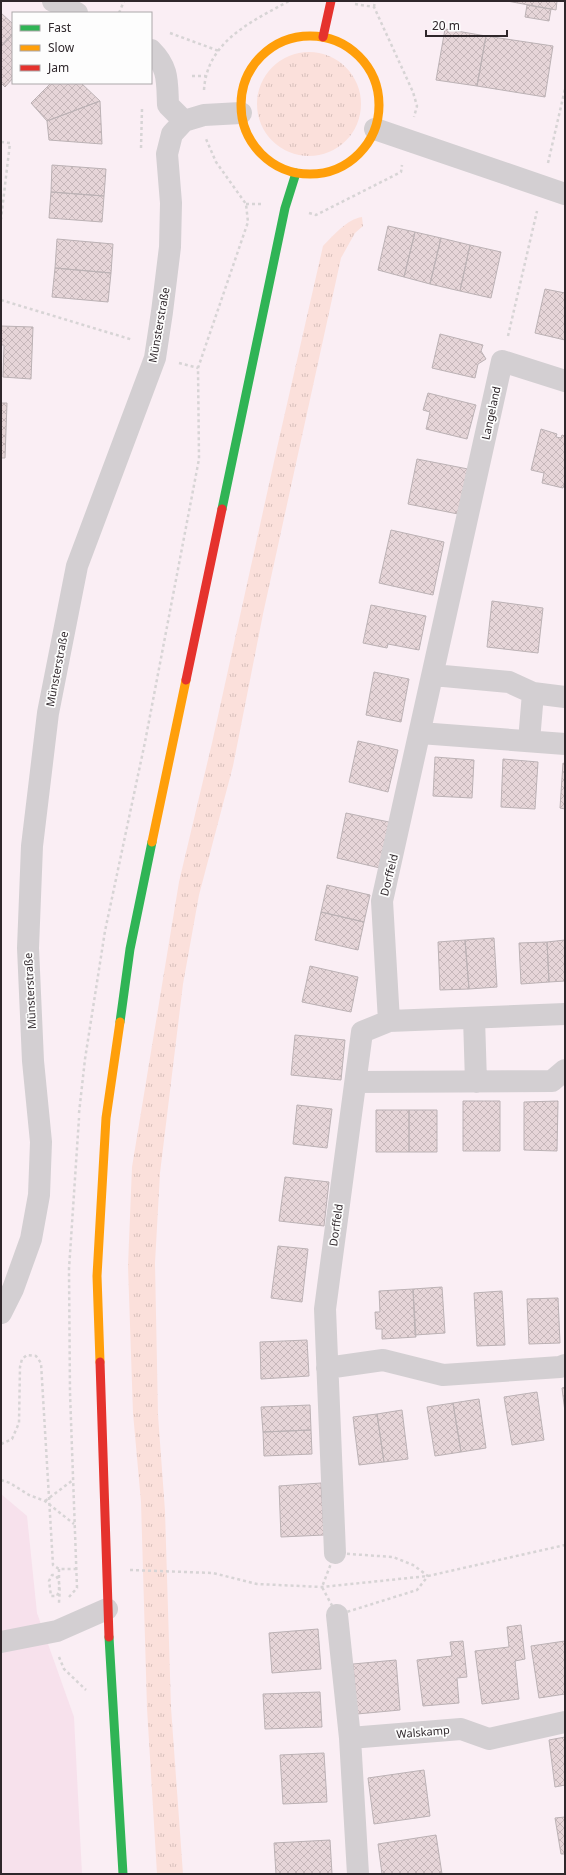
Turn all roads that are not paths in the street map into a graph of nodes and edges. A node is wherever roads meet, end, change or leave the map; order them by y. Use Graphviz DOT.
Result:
graph roads {
  1 [pos="53,1"];
  2 [pos="331,1"];
  3 [pos="75,12"];
  4 [pos="323,37"];
  5 [pos="152,51"];
  6 [pos="241,113"];
  7 [pos="184,121"];
  8 [pos="375,129"];
  9 [pos="296,173"];
  10 [pos="565,194"];
  11 [pos="565,381"];
  12 [pos="466,530"];
  13 [pos="433,675"];
  14 [pos="533,693"];
  15 [pos="565,697"];
  16 [pos="420,733"];
  17 [pos="529,741"];
  18 [pos="565,744"];
  19 [pos="565,1014"];
  20 [pos="474,1018"];
  21 [pos="388,1021"];
  22 [pos="565,1070"];
  23 [pos="356,1082"];
  24 [pos="476,1082"];
  25 [pos="1,1313"];
  26 [pos="565,1365"];
  27 [pos="327,1368"];
  28 [pos="335,1554"];
  29 [pos="107,1609"];
  30 [pos="336,1615"];
  31 [pos="1,1642"];
  32 [pos="565,1722"];
  33 [pos="350,1738"];
  34 [pos="123,1874"];
  35 [pos="358,1874"];
  1 -- 3 [label="street"];
  2 -- 4 [label="main road"];
  4 -- 6 [label="main road"];
  4 -- 8 [label="main road"];
  5 -- 7 [label="street"];
  6 -- 7 [label="street"];
  6 -- 9 [label="main road"];
  7 -- 25 [label="street, Münsterstraße"];
  8 -- 9 [label="main road"];
  8 -- 10 [label="street"];
  9 -- 29 [label="main road"];
  11 -- 12 [label="street, Langeland"];
  12 -- 13 [label="street, Dorffeld"];
  13 -- 14 [label="street"];
  13 -- 16 [label="street, Dorffeld"];
  14 -- 15 [label="street"];
  14 -- 17 [label="street"];
  16 -- 17 [label="street"];
  16 -- 21 [label="street, Dorffeld"];
  17 -- 18 [label="street"];
  19 -- 20 [label="street, Dorffeld"];
  20 -- 21 [label="street, Dorffeld"];
  20 -- 24 [label="street"];
  21 -- 23 [label="street, Dorffeld"];
  22 -- 24 [label="street"];
  23 -- 24 [label="street"];
  23 -- 27 [label="street, Dorffeld"];
  26 -- 27 [label="street"];
  27 -- 28 [label="street, Dorffeld"];
  29 -- 31 [label="street"];
  29 -- 34 [label="main road"];
  30 -- 33 [label="street"];
  32 -- 33 [label="street, Walskamp"];
  33 -- 35 [label="street"];
}
